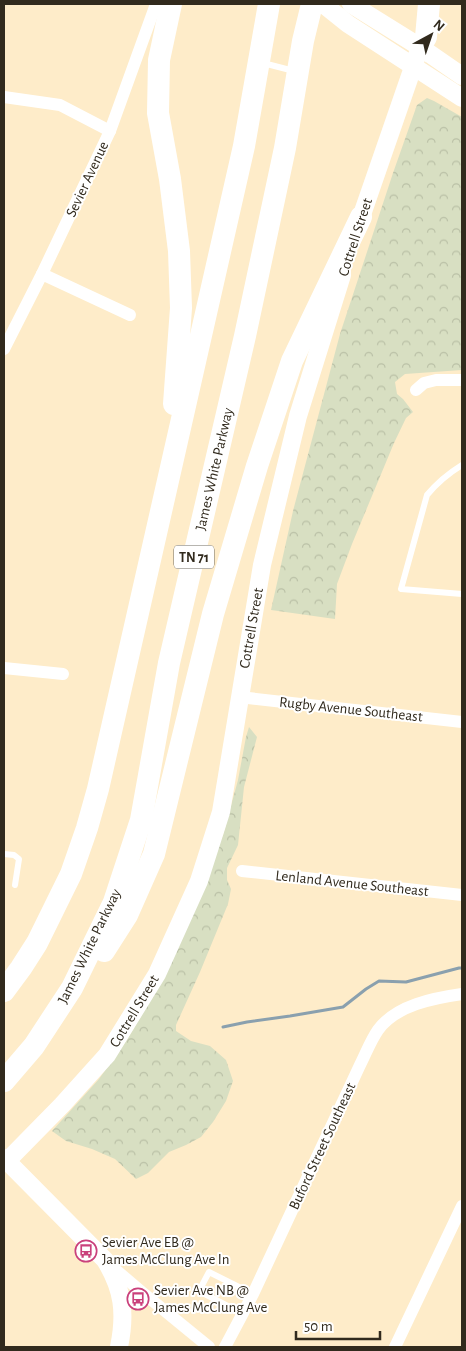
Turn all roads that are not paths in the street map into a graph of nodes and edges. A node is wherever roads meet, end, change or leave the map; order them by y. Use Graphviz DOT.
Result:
graph roads {
  1 [pos="156,4"];
  2 [pos="172,4"];
  3 [pos="269,4"];
  4 [pos="312,4"];
  5 [pos="323,4"];
  6 [pos="351,4"];
  7 [pos="429,4"];
  8 [pos="417,56"];
  9 [pos="259,62"];
  10 [pos="298,72"];
  11 [pos="462,76"];
  12 [pos="4,97"];
  13 [pos="462,98"];
  14 [pos="110,130"];
  15 [pos="361,217"];
  16 [pos="42,274"];
  17 [pos="130,315"];
  18 [pos="4,349"];
  19 [pos="462,380"];
  20 [pos="416,390"];
  21 [pos="462,465"];
  22 [pos="168,481"];
  23 [pos="462,594"];
  24 [pos="4,668"];
  25 [pos="63,674"];
  26 [pos="239,697"];
  27 [pos="462,722"];
  28 [pos="4,854"];
  29 [pos="242,871"];
  30 [pos="15,885"];
  31 [pos="462,895"];
  32 [pos="4,991"];
  33 [pos="462,994"];
  34 [pos="34,1046"];
  35 [pos="4,1081"];
  36 [pos="5,1161"];
  37 [pos="462,1206"];
  38 [pos="104,1260"];
  39 [pos="253,1294"];
  40 [pos="243,1314"];
  41 [pos="118,1347"];
  42 [pos="210,1347"];
  43 [pos="225,1347"];
  44 [pos="395,1347"];
  1 -- 14 [label="street, Sevier Avenue"];
  2 -- 22 [label="highway"];
  3 -- 9 [label="highway, TN 71"];
  4 -- 10 [label="highway, James White Parkway / TN 71"];
  5 -- 8 [label="street"];
  6 -- 8 [label="street"];
  7 -- 8 [label="highway"];
  8 -- 11 [label="street"];
  8 -- 13 [label="street"];
  8 -- 15 [label="street, Cottrell Street"];
  9 -- 10 [label="lane"];
  9 -- 22 [label="highway, TN 71"];
  10 -- 34 [label="highway, James White Parkway / TN 71"];
  12 -- 14 [label="street"];
  14 -- 16 [label="street, Sevier Avenue"];
  15 -- 26 [label="street, Cottrell Street"];
  15 -- 34 [label="highway"];
  16 -- 17 [label="street"];
  16 -- 18 [label="street, Sevier Avenue"];
  19 -- 20 [label="street"];
  21 -- 23 [label="lane"];
  22 -- 32 [label="highway, TN 71"];
  24 -- 25 [label="street"];
  26 -- 27 [label="street, Rugby Avenue Southeast"];
  26 -- 36 [label="street, Cottrell Street"];
  28 -- 30 [label="lane"];
  29 -- 31 [label="street, Lenland Avenue Southeast"];
  33 -- 39 [label="street, Buford Street Southeast"];
  34 -- 35 [label="highway, James White Parkway / TN 71"];
  36 -- 38 [label="street"];
  37 -- 44 [label="street"];
  38 -- 41 [label="street"];
  38 -- 42 [label="street"];
  39 -- 40 [label="street, Buford Street Southeast"];
  39 -- 40 [label="lane"];
  40 -- 43 [label="street, Buford Street Southeast"];
}
